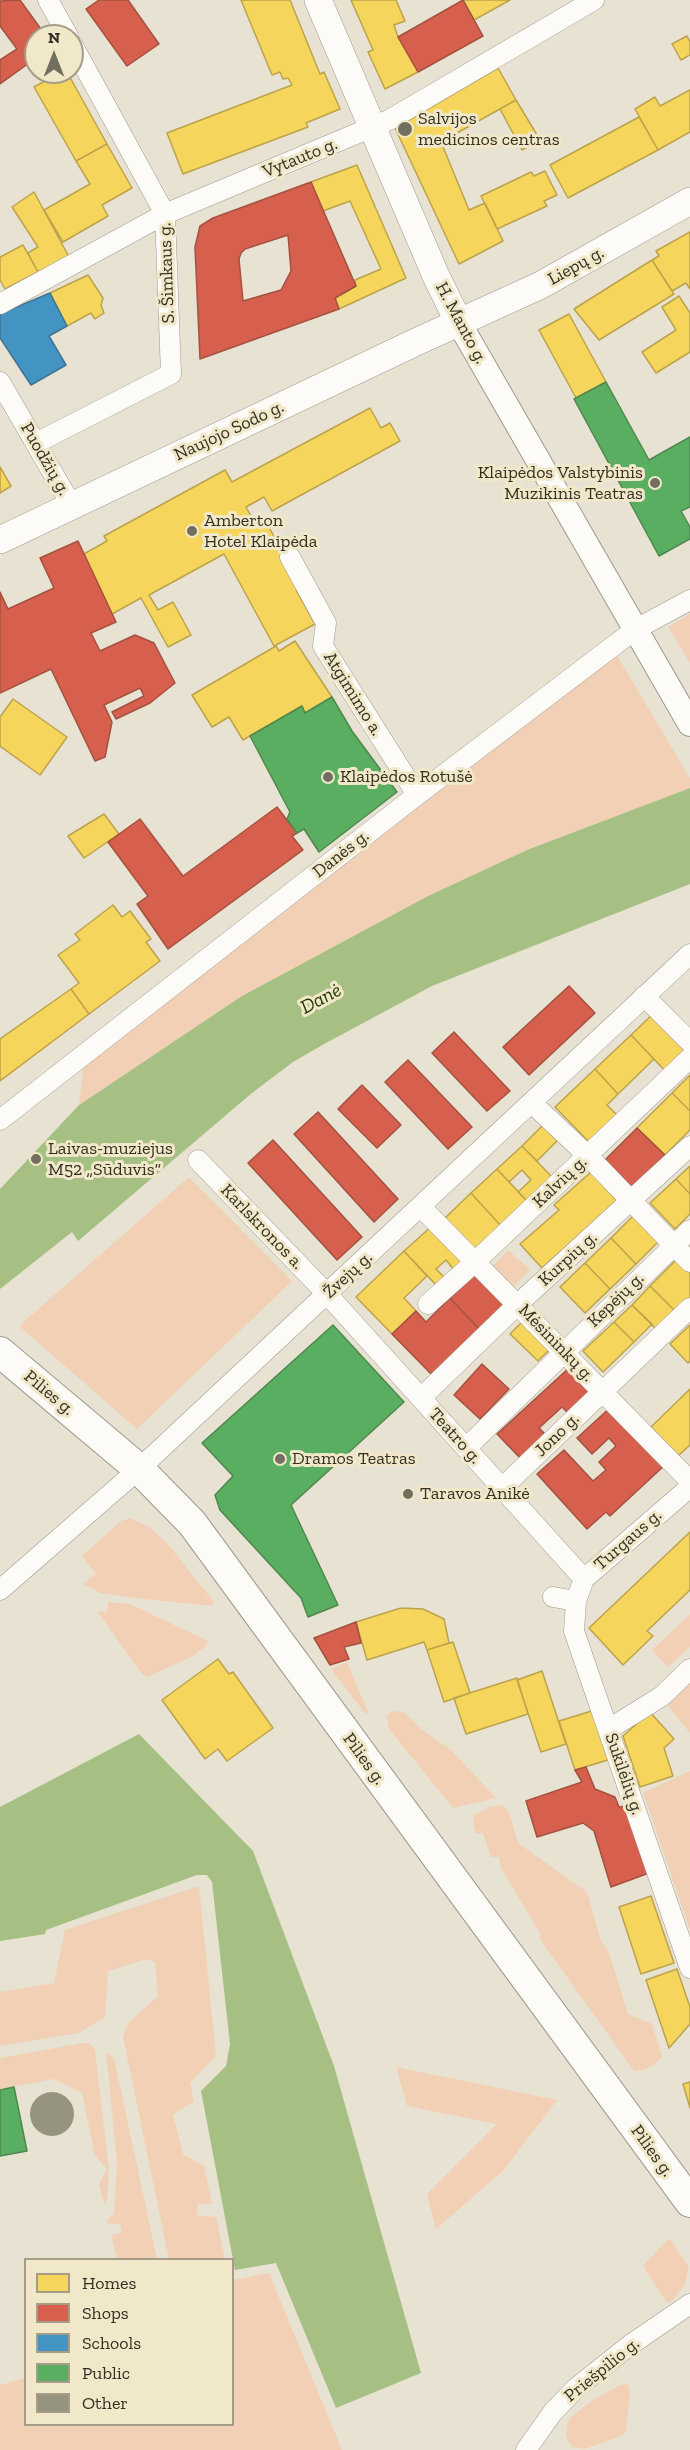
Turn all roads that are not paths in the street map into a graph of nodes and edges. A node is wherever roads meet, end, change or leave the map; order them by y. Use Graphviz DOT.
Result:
graph roads {
  1 [pos="48,0"];
  2 [pos="318,0"];
  3 [pos="594,0"];
  4 [pos="61,24"];
  5 [pos="84,66"];
  6 [pos="371,128"];
  7 [pos="690,201"];
  8 [pos="165,214"];
  9 [pos="0,304"];
  10 [pos="459,323"];
  11 [pos="0,382"];
  12 [pos="36,443"];
  13 [pos="72,506"];
  14 [pos="0,540"];
  15 [pos="290,557"];
  16 [pos="690,600"];
  17 [pos="636,629"];
  18 [pos="690,724"];
  19 [pos="417,795"];
  20 [pos="690,954"];
  21 [pos="644,996"];
  22 [pos="690,1042"];
  23 [pos="690,1058"];
  24 [pos="532,1103"];
  25 [pos="2,1113"];
  26 [pos="690,1146"];
  27 [pos="588,1156"];
  28 [pos="198,1160"];
  29 [pos="632,1201"];
  30 [pos="421,1207"];
  31 [pos="690,1230"];
  32 [pos="674,1245"];
  33 [pos="476,1261"];
  34 [pos="690,1262"];
  35 [pos="327,1294"];
  36 [pos="428,1304"];
  37 [pos="518,1304"];
  38 [pos="690,1308"];
  39 [pos="563,1351"];
  40 [pos="0,1352"];
  41 [pos="603,1391"];
  42 [pos="421,1398"];
  43 [pos="466,1448"];
  44 [pos="138,1469"];
  45 [pos="690,1482"];
  46 [pos="690,1487"];
  47 [pos="502,1488"];
  48 [pos="584,1579"];
  49 [pos="0,1590"];
  50 [pos="553,1597"];
  51 [pos="576,1601"];
  52 [pos="690,1669"];
  53 [pos="609,1729"];
  54 [pos="690,1968"];
  55 [pos="690,2202"];
  56 [pos="690,2304"];
  57 [pos="526,2450"];
  1 -- 4 [label="street"];
  2 -- 6 [label="main road, H. Manto g."];
  3 -- 6 [label="street, Vytauto g."];
  5 -- 8 [label="street, S. Šimkaus g."];
  6 -- 8 [label="street, Vytauto g."];
  6 -- 10 [label="main road, H. Manto g."];
  7 -- 10 [label="main road, Liepų g."];
  8 -- 9 [label="street, Vytauto g."];
  8 -- 12 [label="street, S. Šimkaus g."];
  10 -- 13 [label="main road, Naujojo Sodo g."];
  10 -- 17 [label="street, H. Manto g."];
  11 -- 12 [label="street, Puodžių g."];
  12 -- 13 [label="street, Puodžių g."];
  13 -- 14 [label="main road, Naujojo Sodo g."];
  15 -- 19 [label="street, Atgimimo a."];
  16 -- 17 [label="street, Danės g."];
  17 -- 18 [label="street, H. Manto g."];
  17 -- 19 [label="street, Danės g."];
  19 -- 25 [label="street, Danės g."];
  20 -- 21 [label="street, Žvejų g."];
  21 -- 22 [label="street"];
  21 -- 24 [label="street, Žvejų g."];
  23 -- 27 [label="street, Kalvių g."];
  24 -- 27 [label="street"];
  24 -- 30 [label="street, Žvejų g."];
  26 -- 29 [label="street, Kurpių g."];
  27 -- 29 [label="street"];
  27 -- 33 [label="street, Kalvių g."];
  28 -- 35 [label="street, Karlskronos a."];
  29 -- 32 [label="street"];
  29 -- 37 [label="street, Kurpių g."];
  30 -- 33 [label="street, Mėsininkų g."];
  30 -- 35 [label="street, Žvejų g."];
  31 -- 32 [label="street, Kepėjų g."];
  32 -- 34 [label="street"];
  32 -- 39 [label="street, Kepėjų g."];
  33 -- 36 [label="street, Kalvių g."];
  33 -- 37 [label="street, Mėsininkų g."];
  35 -- 42 [label="street, Teatro g."];
  35 -- 44 [label="street, Žvejų g."];
  37 -- 39 [label="street, Mėsininkų g."];
  37 -- 42 [label="street, Kurpių g."];
  38 -- 41 [label="street, Jono g."];
  39 -- 41 [label="street, Mėsininkų g."];
  39 -- 43 [label="street, Kepėjų g."];
  40 -- 44 [label="main road, Pilies g."];
  41 -- 45 [label="street, Mėsininkų g."];
  41 -- 47 [label="street, Jono g."];
  42 -- 43 [label="street, Teatro g."];
  43 -- 47 [label="street, Teatro g."];
  44 -- 49 [label="street, Žvejų g."];
  44 -- 55 [label="main road, Pilies g."];
  46 -- 48 [label="street, Turgaus g."];
  47 -- 48 [label="street, Teatro g."];
  48 -- 51 [label="street, Turgaus g."];
  50 -- 51 [label="street"];
  51 -- 53 [label="street, Sukilėlių g."];
  52 -- 53 [label="street"];
  53 -- 54 [label="street, Sukilėlių g."];
  56 -- 57 [label="street, Priešpilio g."];
}
